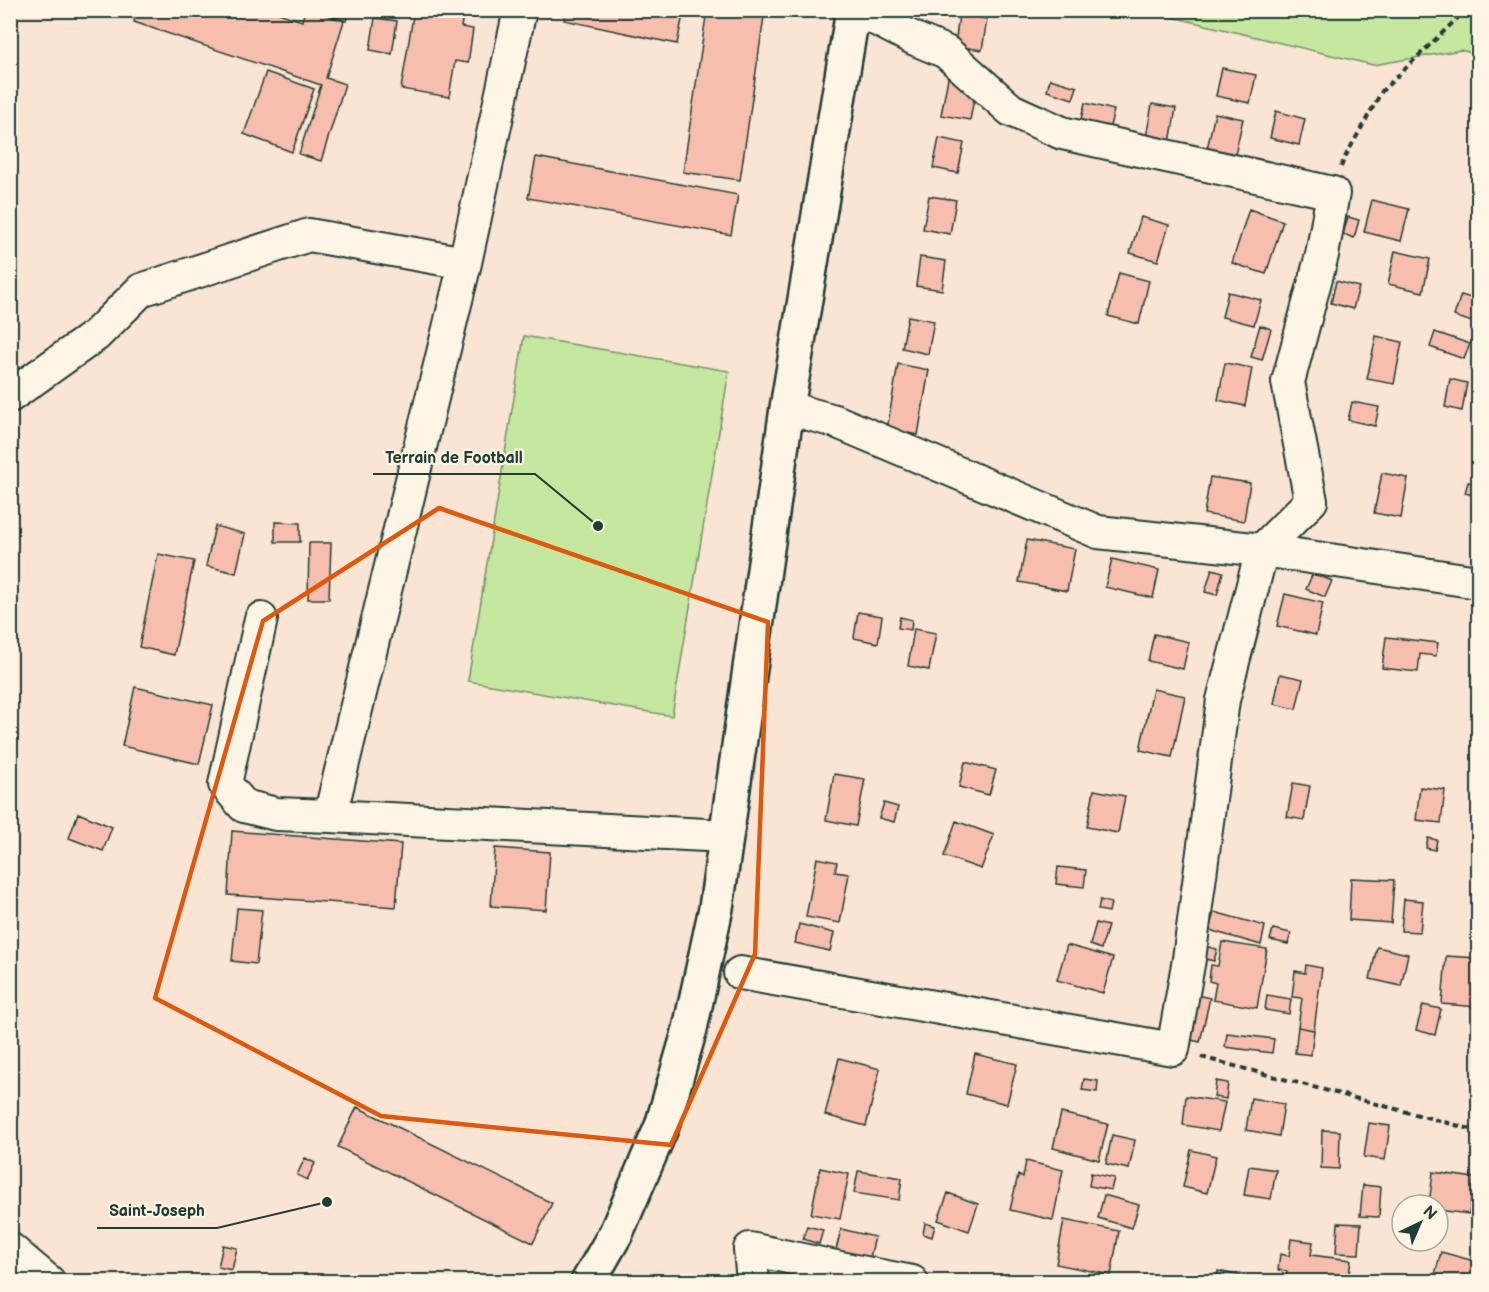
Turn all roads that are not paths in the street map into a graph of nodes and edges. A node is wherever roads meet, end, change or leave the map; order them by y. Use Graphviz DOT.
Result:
graph roads {
  1 [pos="520,10"];
  2 [pos="853,10"];
  3 [pos="858,10"];
  4 [pos="465,263"];
  5 [pos="10,396"];
  6 [pos="787,408"];
  7 [pos="1262,550"];
  8 [pos="1479,582"];
  9 [pos="261,619"];
  10 [pos="330,816"];
  11 [pos="726,836"];
  12 [pos="740,973"];
  13 [pos="10,1249"];
  14 [pos="49,1281"];
  15 [pos="588,1281"];
  16 [pos="753,1281"];
  17 [pos="912,1281"];
  1 -- 4 [label="street"];
  2 -- 6 [label="street"];
  3 -- 7 [label="street"];
  4 -- 5 [label="street"];
  4 -- 10 [label="street"];
  6 -- 7 [label="street"];
  6 -- 11 [label="street"];
  7 -- 8 [label="street"];
  7 -- 12 [label="street"];
  9 -- 10 [label="street"];
  10 -- 11 [label="street"];
  11 -- 15 [label="street"];
  13 -- 14 [label="street"];
  16 -- 17 [label="street"];
}
